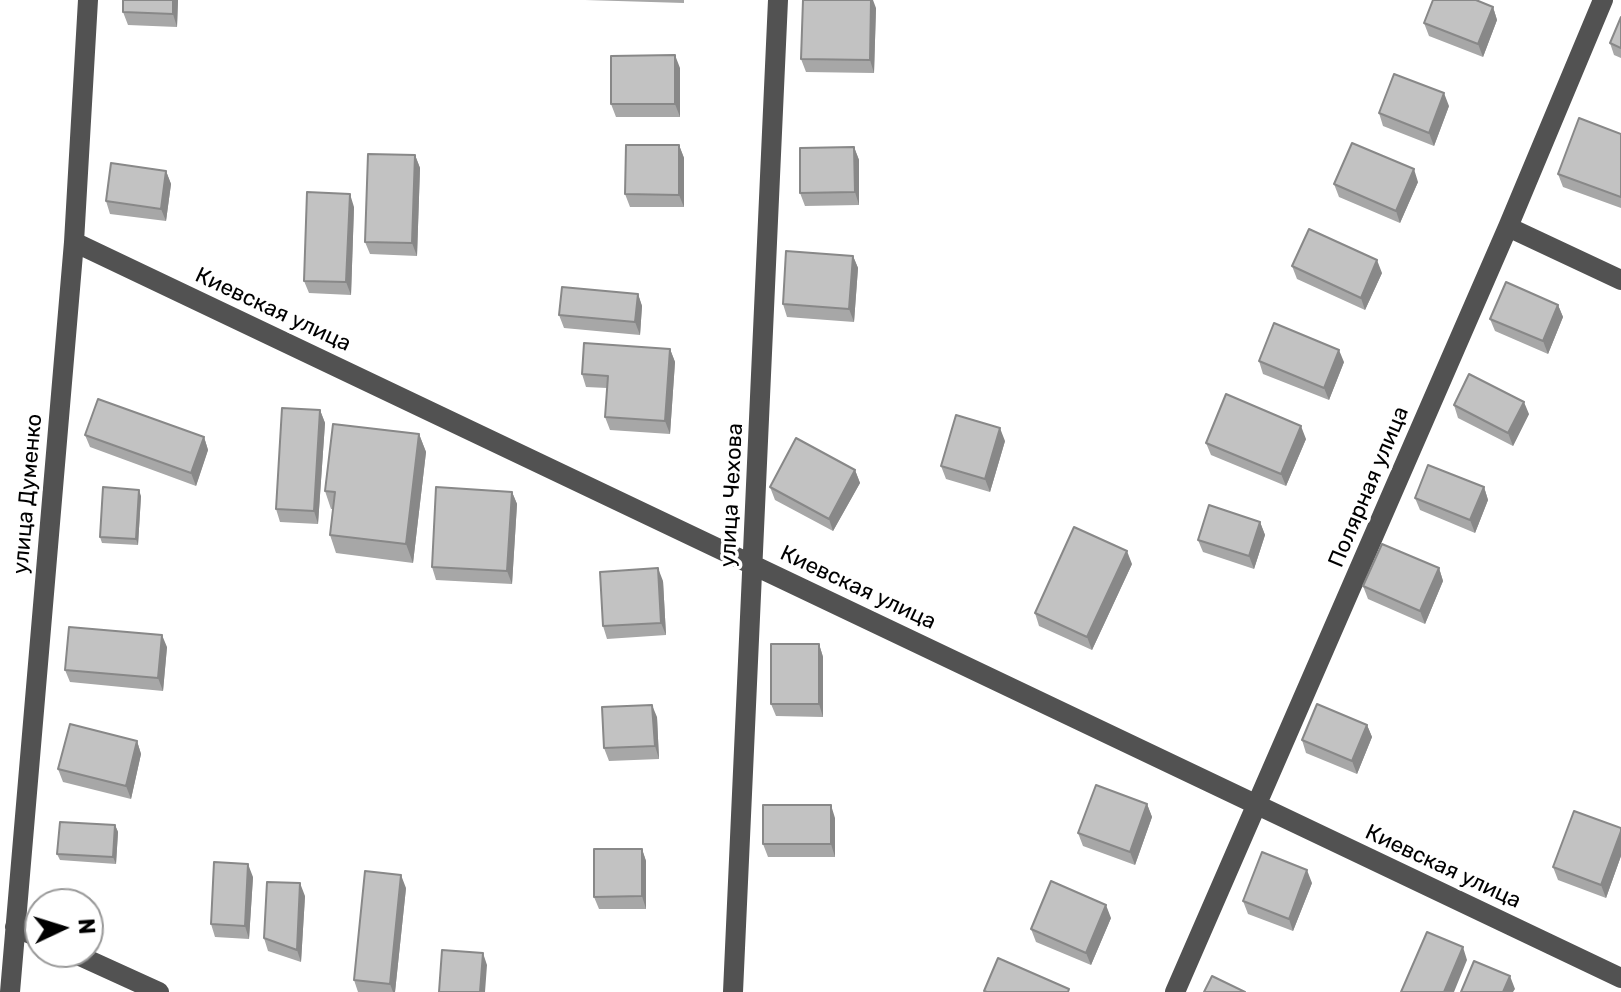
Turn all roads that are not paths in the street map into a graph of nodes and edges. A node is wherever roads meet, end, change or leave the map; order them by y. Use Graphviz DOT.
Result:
graph roads {
  1 [pos="88,0"];
  2 [pos="778,0"];
  3 [pos="1603,0"];
  4 [pos="1508,227"];
  5 [pos="74,242"];
  6 [pos="1621,280"];
  7 [pos="753,565"];
  8 [pos="1258,805"];
  9 [pos="15,927"];
  10 [pos="24,931"];
  11 [pos="104,967"];
  12 [pos="1621,978"];
  13 [pos="10,992"];
  14 [pos="159,992"];
  15 [pos="733,992"];
  16 [pos="1175,992"];
  1 -- 5 [label="street, улица Думенко"];
  2 -- 7 [label="street, улица Чехова"];
  3 -- 4 [label="street, Полярная улица"];
  4 -- 6 [label="street"];
  4 -- 8 [label="street, Полярная улица"];
  5 -- 7 [label="street, Киевская улица"];
  5 -- 9 [label="street, улица Думенко"];
  7 -- 8 [label="street, Киевская улица"];
  7 -- 15 [label="street, улица Чехова"];
  8 -- 12 [label="street, Киевская улица"];
  8 -- 16 [label="street, Полярная улица"];
  9 -- 10 [label="street"];
  9 -- 13 [label="street, улица Думенко"];
  11 -- 14 [label="street"];
}
